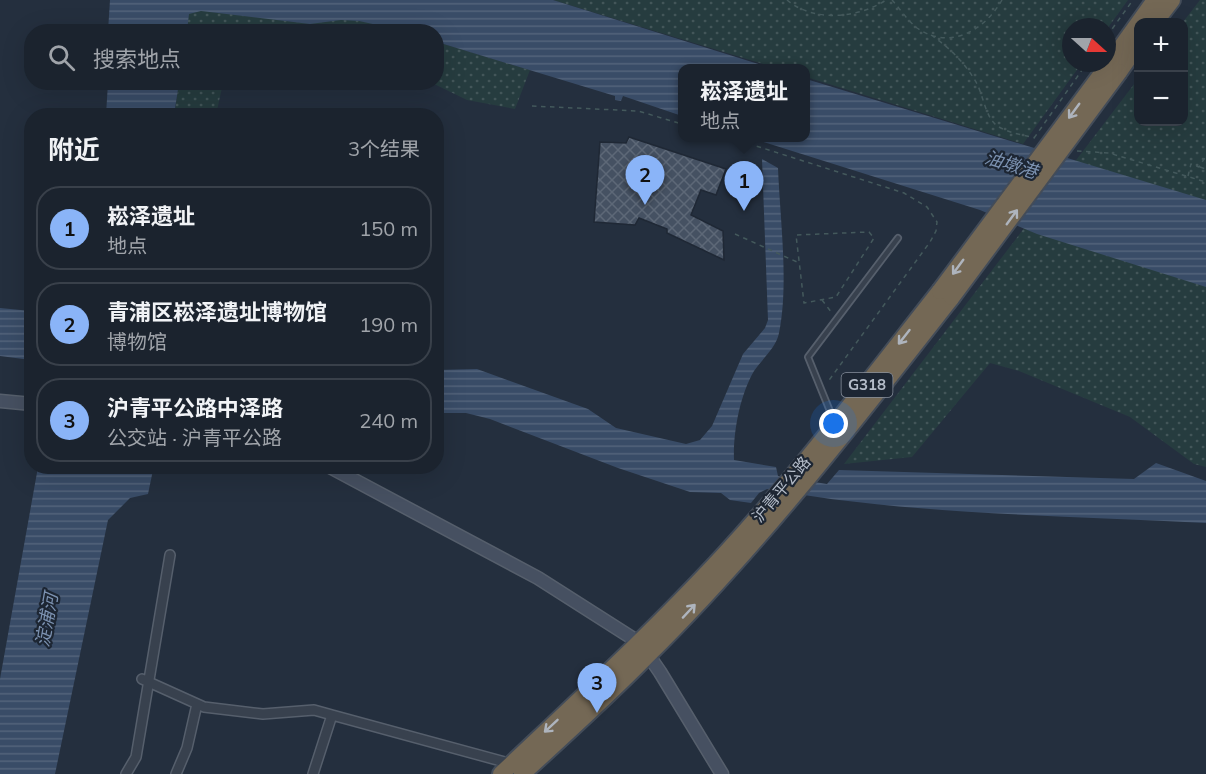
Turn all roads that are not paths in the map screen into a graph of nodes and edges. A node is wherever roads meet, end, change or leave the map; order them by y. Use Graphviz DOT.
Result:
graph roads {
  1 [pos="1155,0"];
  2 [pos="1172,0"];
  3 [pos="1158,18"];
  4 [pos="1134,49"];
  5 [pos="1116,65"];
  6 [pos="1116,66"];
  7 [pos="1111,72"];
  8 [pos="898,238"];
  9 [pos="946,294"];
  10 [pos="0,401"];
  11 [pos="24,403"];
  12 [pos="835,423"];
  13 [pos="343,474"];
  14 [pos="783,499"];
  15 [pos="170,555"];
  16 [pos="645,649"];
  17 [pos="145,680"];
  18 [pos="197,704"];
  19 [pos="333,715"];
  20 [pos="512,770"];
  21 [pos="126,774"];
  22 [pos="176,774"];
  23 [pos="313,774"];
  24 [pos="722,774"];
  1 -- 5 [label="highway, 沪青平公路 / G318"];
  2 -- 3 [label="highway"];
  4 -- 6 [label="highway, 沪青平公路 / G318"];
  7 -- 9 [label="highway, 沪青平公路 / G318, bridge"];
  8 -- 12 [label="lane"];
  9 -- 12 [label="highway, 沪青平公路 / G318, one-way"];
  9 -- 14 [label="highway, 沪青平公路 / G318"];
  10 -- 11 [label="street"];
  12 -- 14 [label="highway, 沪青平公路 / G318"];
  13 -- 16 [label="street"];
  14 -- 16 [label="highway, 沪青平公路 / G318"];
  15 -- 17 [label="street"];
  16 -- 20 [label="highway, 沪青平公路 / G318"];
  16 -- 24 [label="street"];
  17 -- 18 [label="street"];
  17 -- 21 [label="street"];
  18 -- 19 [label="street"];
  18 -- 22 [label="street"];
  19 -- 20 [label="street"];
  19 -- 23 [label="street"];
}
